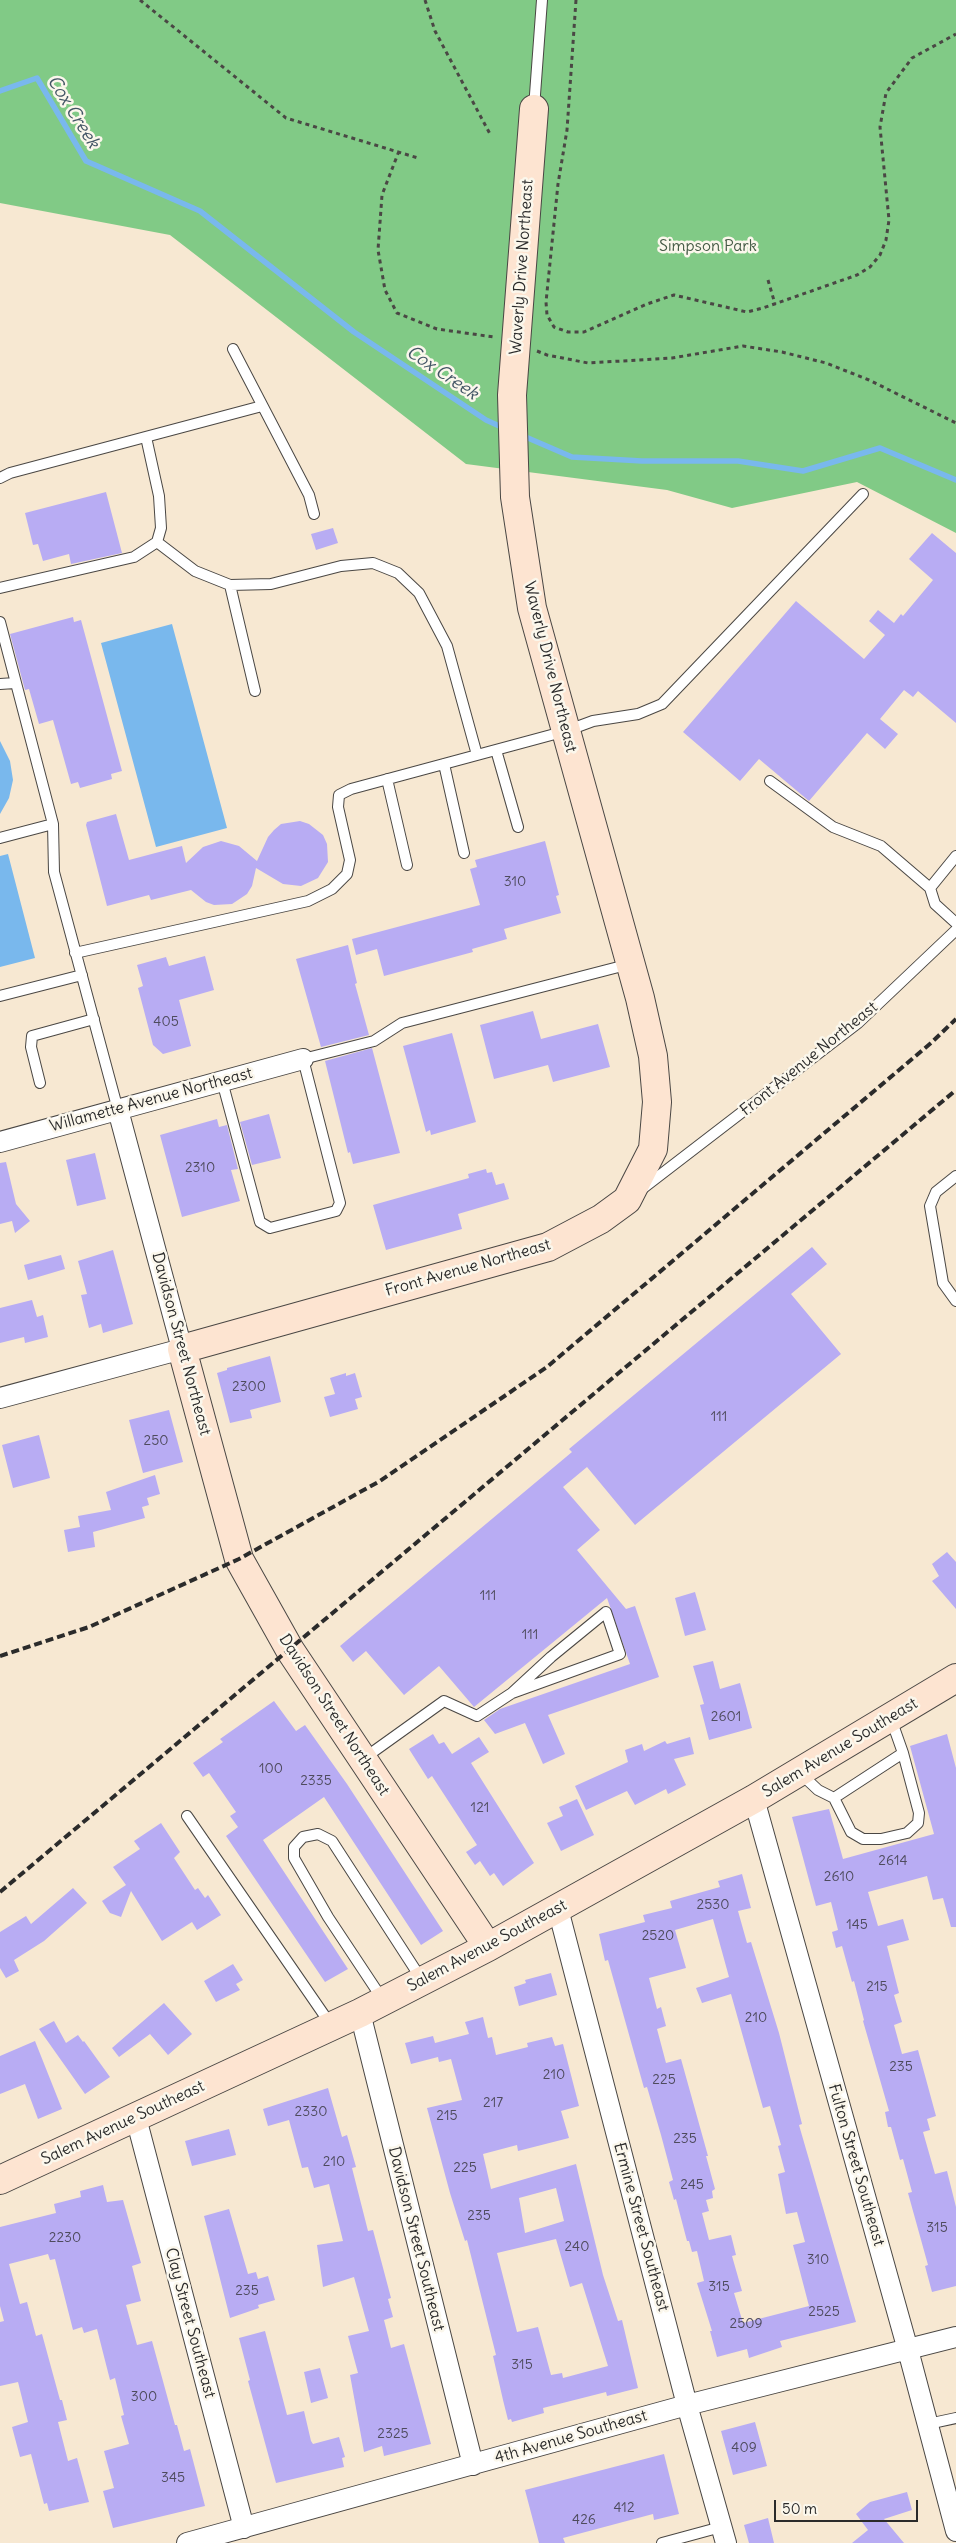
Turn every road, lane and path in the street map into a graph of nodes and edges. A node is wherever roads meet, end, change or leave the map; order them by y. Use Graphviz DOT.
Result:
graph roads {
  1 [pos="140,0"];
  2 [pos="425,0"];
  3 [pos="542,0"];
  4 [pos="576,0"];
  5 [pos="956,34"];
  6 [pos="534,109"];
  7 [pos="490,134"];
  8 [pos="399,151"];
  9 [pos="418,158"];
  10 [pos="768,280"];
  11 [pos="775,304"];
  12 [pos="516,340"];
  13 [pos="232,350"];
  14 [pos="262,406"];
  15 [pos="956,423"];
  16 [pos="146,437"];
  17 [pos="0,478"];
  18 [pos="863,494"];
  19 [pos="314,514"];
  20 [pos="157,542"];
  21 [pos="230,585"];
  22 [pos="0,588"];
  23 [pos="0,622"];
  24 [pos="15,683"];
  25 [pos="0,684"];
  26 [pos="255,691"];
  27 [pos="566,731"];
  28 [pos="496,750"];
  29 [pos="477,755"];
  30 [pos="444,764"];
  31 [pos="387,779"];
  32 [pos="770,781"];
  33 [pos="53,824"];
  34 [pos="518,827"];
  35 [pos="0,838"];
  36 [pos="464,853"];
  37 [pos="956,856"];
  38 [pos="407,865"];
  39 [pos="930,888"];
  40 [pos="956,923"];
  41 [pos="956,930"];
  42 [pos="76,953"];
  43 [pos="631,964"];
  44 [pos="82,975"];
  45 [pos="0,996"];
  46 [pos="94,1019"];
  47 [pos="303,1058"];
  48 [pos="222,1081"];
  49 [pos="40,1083"];
  50 [pos="118,1110"];
  51 [pos="0,1142"];
  52 [pos="956,1176"];
  53 [pos="627,1200"];
  54 [pos="956,1301"];
  55 [pos="182,1349"];
  56 [pos="0,1398"];
  57 [pos="956,1678"];
  58 [pos="512,1693"];
  59 [pos="891,1719"];
  60 [pos="903,1752"];
  61 [pos="363,1759"];
  62 [pos="800,1772"];
  63 [pos="834,1798"];
  64 [pos="754,1799"];
  65 [pos="187,1816"];
  66 [pos="558,1910"];
  67 [pos="488,1947"];
  68 [pos="422,1980"];
  69 [pos="384,2000"];
  70 [pos="360,2013"];
  71 [pos="332,2026"];
  72 [pos="136,2118"];
  73 [pos="0,2180"];
  74 [pos="956,2337"];
  75 [pos="908,2350"];
  76 [pos="688,2405"];
  77 [pos="956,2418"];
  78 [pos="928,2424"];
  79 [pos="472,2465"];
  80 [pos="951,2491"];
  81 [pos="244,2528"];
  82 [pos="956,2530"];
  83 [pos="724,2535"];
  84 [pos="187,2543"];
  85 [pos="662,2543"];
  1 -- 8 [label="path"];
  2 -- 7 [label="path"];
  3 -- 6 [label="lane, Waverly Drive Northeast"];
  4 -- 11 [label="path"];
  5 -- 11 [label="path"];
  6 -- 12 [label="street, Waverly Drive Northeast"];
  8 -- 9 [label="path"];
  8 -- 12 [label="path"];
  10 -- 11 [label="path"];
  12 -- 15 [label="path"];
  12 -- 27 [label="street, Waverly Drive Northeast"];
  13 -- 14 [label="lane"];
  14 -- 16 [label="lane"];
  14 -- 19 [label="lane"];
  16 -- 17 [label="lane"];
  16 -- 20 [label="lane"];
  18 -- 27 [label="lane"];
  20 -- 21 [label="lane"];
  20 -- 22 [label="lane"];
  21 -- 26 [label="lane"];
  21 -- 29 [label="lane"];
  23 -- 24 [label="lane, Davidson Street Northeast"];
  24 -- 25 [label="lane"];
  24 -- 33 [label="lane, Davidson Street Northeast"];
  27 -- 28 [label="lane"];
  27 -- 43 [label="street, Waverly Drive Northeast"];
  28 -- 29 [label="lane"];
  28 -- 34 [label="lane"];
  29 -- 30 [label="lane"];
  30 -- 31 [label="lane"];
  30 -- 36 [label="lane"];
  31 -- 38 [label="lane"];
  31 -- 42 [label="lane"];
  32 -- 39 [label="lane"];
  33 -- 35 [label="lane"];
  33 -- 42 [label="lane, Davidson Street Northeast"];
  37 -- 39 [label="lane"];
  39 -- 40 [label="lane"];
  41 -- 53 [label="lane, Front Avenue Northeast"];
  42 -- 44 [label="lane, Davidson Street Northeast"];
  43 -- 47 [label="lane"];
  43 -- 53 [label="street, Waverly Drive Northeast"];
  44 -- 45 [label="lane"];
  44 -- 46 [label="lane, Davidson Street Northeast"];
  46 -- 49 [label="lane"];
  46 -- 50 [label="lane, Davidson Street Northeast"];
  47 -- 48 [label="street, Willamette Avenue Northeast"];
  47 -- 48 [label="lane"];
  48 -- 50 [label="street, Willamette Avenue Northeast"];
  50 -- 51 [label="street, Willamette Avenue Northeast"];
  50 -- 55 [label="street, Davidson Street Northeast"];
  52 -- 54 [label="lane"];
  53 -- 55 [label="street, Front Avenue Northeast"];
  55 -- 56 [label="street, Front Avenue Northeast"];
  55 -- 61 [label="street, Davidson Street Northeast"];
  57 -- 59 [label="street, Salem Avenue Southeast"];
  58 -- 58 [label="lane"];
  58 -- 61 [label="lane"];
  59 -- 60 [label="lane"];
  59 -- 62 [label="street, Salem Avenue Southeast"];
  60 -- 63 [label="lane"];
  60 -- 63 [label="lane"];
  61 -- 67 [label="street, Davidson Street Northeast"];
  62 -- 63 [label="lane"];
  62 -- 64 [label="street, Salem Avenue Southeast"];
  64 -- 66 [label="street, Salem Avenue Southeast"];
  64 -- 75 [label="street, Fulton Street Southeast"];
  65 -- 71 [label="lane"];
  66 -- 67 [label="street, Salem Avenue Southeast"];
  66 -- 76 [label="street, Ermine Street Southeast"];
  67 -- 68 [label="street, Salem Avenue Southeast"];
  68 -- 69 [label="street, Salem Avenue Southeast"];
  68 -- 69 [label="lane"];
  69 -- 70 [label="street, Salem Avenue Southeast"];
  70 -- 71 [label="street, Salem Avenue Southeast"];
  70 -- 79 [label="street, Davidson Street Southeast"];
  71 -- 72 [label="street, Salem Avenue Southeast"];
  72 -- 73 [label="street, Salem Avenue Southeast"];
  72 -- 81 [label="street, Clay Street Southeast"];
  74 -- 75 [label="street, 4th Avenue Southeast"];
  75 -- 76 [label="street, 4th Avenue Southeast"];
  75 -- 78 [label="street, Fulton Street Southeast"];
  76 -- 79 [label="street, 4th Avenue Southeast"];
  76 -- 83 [label="street, Ermine Street Southeast"];
  77 -- 78 [label="lane"];
  78 -- 80 [label="street, Fulton Street Southeast"];
  79 -- 81 [label="street, 4th Avenue Southeast"];
  80 -- 82 [label="street, Fulton Street Southeast"];
  81 -- 84 [label="street, 4th Avenue Southeast"];
  83 -- 85 [label="lane"];
}
